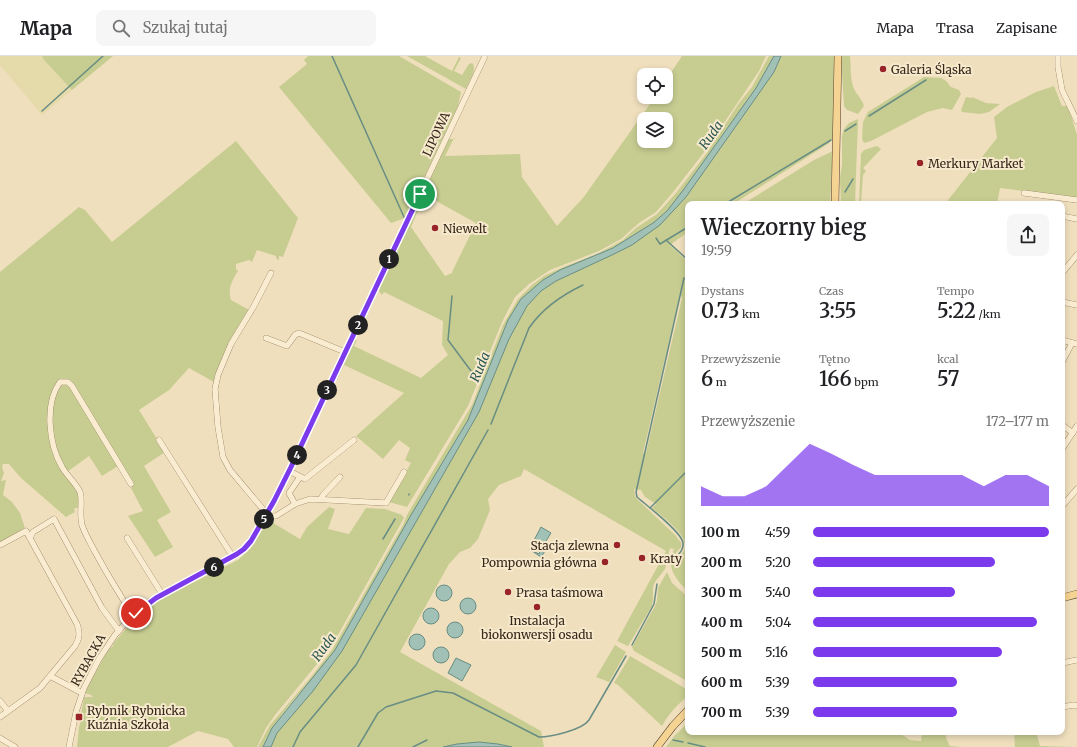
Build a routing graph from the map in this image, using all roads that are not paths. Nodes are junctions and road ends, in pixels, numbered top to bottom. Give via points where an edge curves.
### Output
1 (485, 56) edge
2 (838, 56) edge
3 (1058, 56) edge
4 (1077, 121) edge
5 (1024, 193) dead end
6 (1077, 200) edge
7 (835, 201) edge
8 (1065, 217) edge
9 (1077, 219) edge
10 (1077, 255) edge
11 (1065, 269) edge
12 (271, 273) dead end
13 (1065, 303) edge
14 (1077, 305) edge
15 (266, 338) dead end
16 (1065, 341) edge
17 (1075, 343) edge
18 (345, 352) junction
19 (1065, 358) edge
20 (1077, 426) edge
21 (1065, 427) edge
22 (1073, 433) junction
23 (159, 440) dead end
24 (354, 440) dead end
25 (1065, 444) edge
26 (289, 471) junction
27 (404, 472) dead end
28 (300, 477) junction
29 (340, 477) dead end
30 (131, 484) dead end
31 (1077, 489) edge
32 (321, 499) junction
33 (1065, 503) edge
34 (295, 504) junction
35 (266, 515) junction
36 (30, 538) junction
37 (127, 538) dead end
38 (0, 545) edge
39 (233, 556) junction
40 (162, 594) junction
41 (1077, 594) edge
42 (1065, 597) edge
43 (133, 615) junction
44 (118, 631) junction
45 (1077, 660) edge
46 (1065, 662) edge
47 (50, 676) junction
48 (82, 693) junction
49 (0, 700) edge
50 (1065, 706) edge
51 (1077, 706) edge
52 (8, 711) junction
53 (685, 713) edge
54 (0, 717) edge
55 (0, 738) edge
56 (15, 747) edge
57 (69, 747) edge
58 (657, 747) edge

1 - 18 street, LIPOWA
2 - 7 main road
3 - 4 street via 1062,90
5 - 6 street
8 - 9 street
10 - 11 street
12 - 35 street via 231,344 216,380 218,427 223,456 230,470
13 - 14 street
15 - 18 street via 287,346 299,333
16 - 17 street
17 - 19 street
18 - 26 street, LIPOWA
20 - 22 street
21 - 22 street
22 - 25 street
23 - 39 street
24 - 28 street via 305,479
26 - 28 street
26 - 35 street, LIPOWA
27 - 32 street via 386,503
28 - 34 street via 289,493
29 - 32 street
30 - 43 street via 72,386 68,382 60,382 51,409 50,429 54,448 62,467 80,493 80,516 84,531
31 - 33 street
32 - 34 street via 310,499
34 - 35 street via 276,516
35 - 39 street, RYBACKA via 249,544
36 - 38 street via 26,531
36 - 44 street via 33,532 54,519 102,608
36 - 47 street via 77,624 79,633 76,646
37 - 40 street
39 - 40 street, RYBACKA
40 - 43 street, RYBACKA
41 - 42 main road
43 - 44 street, RYBACKA
44 - 48 street, RYBACKA via 95,666
45 - 46 street
47 - 48 street
47 - 52 street via 34,693
48 - 57 street, RYBACKA
49 - 52 street
50 - 51 street
52 - 54 street
53 - 58 main road
55 - 56 street

